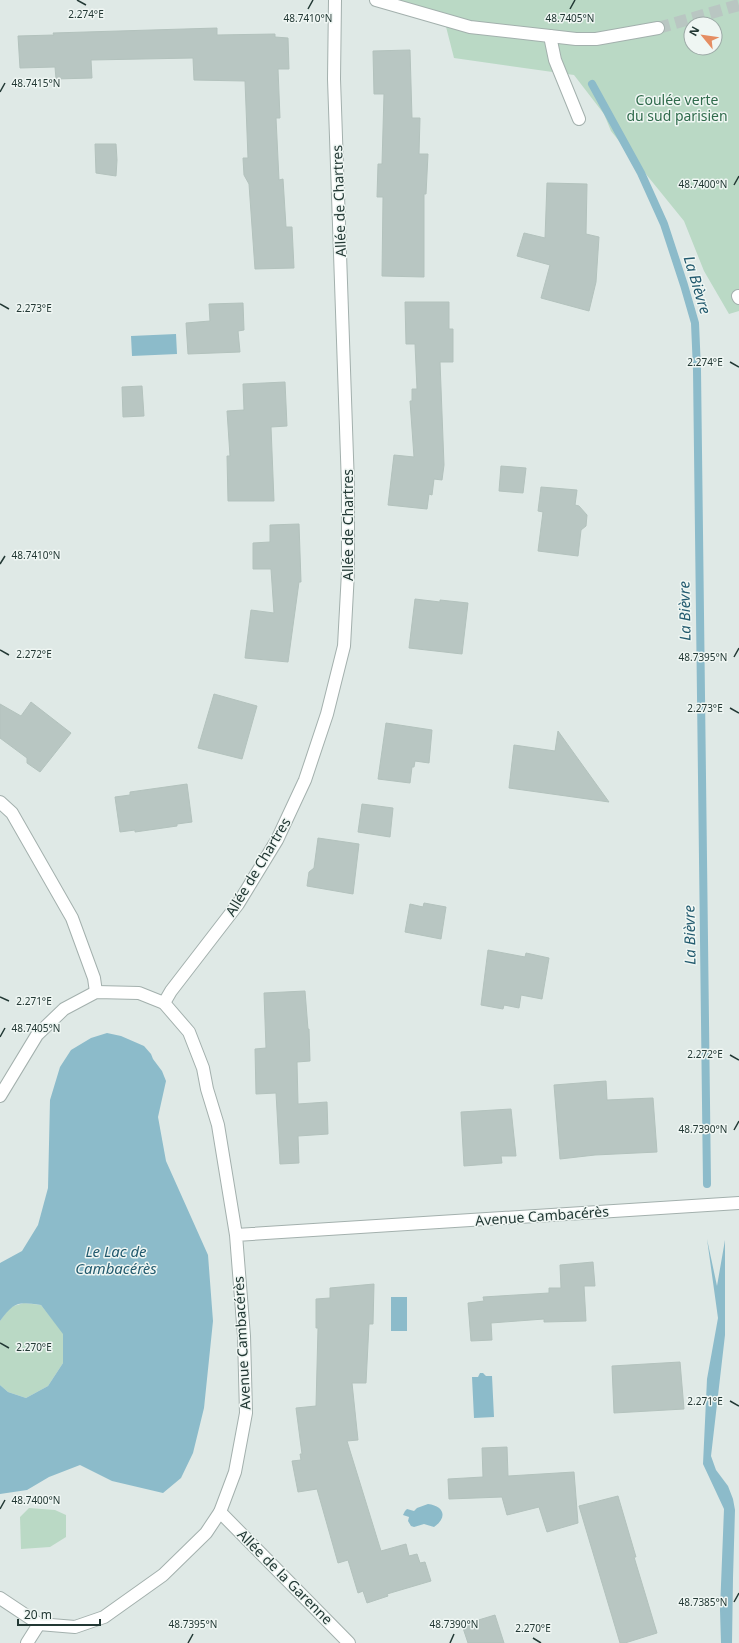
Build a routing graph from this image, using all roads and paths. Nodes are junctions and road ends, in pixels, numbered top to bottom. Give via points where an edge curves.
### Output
1 (335, 0) edge
2 (376, 0) edge
3 (658, 28) tunnel mouth
4 (550, 36) junction
5 (579, 119) dead end
6 (0, 802) edge
7 (96, 992) junction
8 (164, 1003) junction
9 (0, 1096) edge
10 (739, 1203) edge
11 (236, 1235) junction
12 (220, 1512) junction
13 (0, 1598) edge
14 (39, 1624) junction
15 (27, 1643) edge
16 (349, 1643) edge

1 - 8 street, Allée de Chartres via 334,80 348,486 348,572 344,646 327,714 305,780 277,840 238,904
2 - 4 street via 470,27
3 - 4 street via 596,39
4 - 5 street via 555,60
6 - 7 street via 12,813 72,918 94,978
7 - 8 street, Avenue Cambacérès via 139,993
7 - 9 street, Avenue Cambacérès via 64,1009 37,1035
8 - 11 street, Avenue Cambacérès via 189,1032 203,1068 218,1124
10 - 11 street, Avenue Cambacérès
11 - 12 street, Avenue Cambacérès via 244,1336 246,1413 235,1472
12 - 14 street, Avenue Cambacérès via 206,1533 163,1575 104,1617 75,1627
12 - 16 street, Allée de la Garenne
13 - 14 street, Avenue Cambacérès
14 - 15 street

